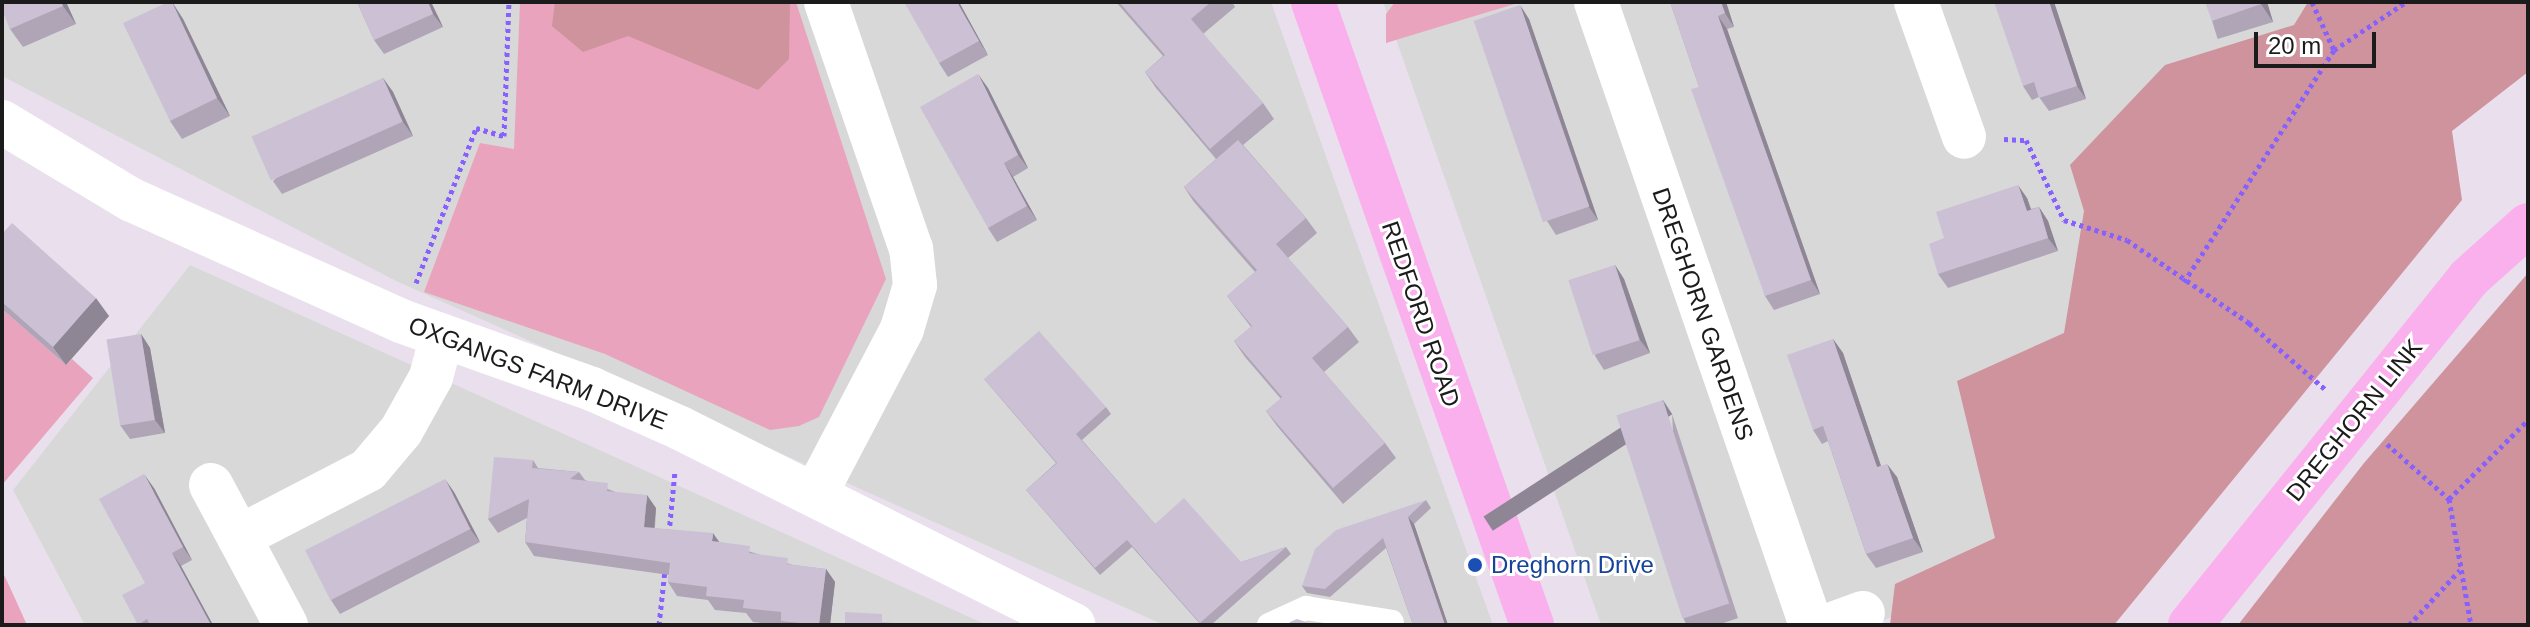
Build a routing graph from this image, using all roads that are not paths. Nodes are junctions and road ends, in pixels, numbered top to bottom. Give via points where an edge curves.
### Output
1 (826, 2) edge
2 (1313, 2) edge
3 (1596, 2) edge
4 (1916, 2) edge
5 (2, 122) edge
6 (1964, 137) road end
7 (2528, 225) edge
8 (442, 336) junction
9 (211, 485) dead end
10 (816, 493) junction
11 (239, 537) junction
12 (1392, 622) dead end
13 (286, 625) edge
14 (1073, 625) edge
15 (1269, 625) edge
16 (1532, 625) edge
17 (1811, 625) edge
18 (2190, 625) edge

1 - 10 street via 911,249 915,285 902,329
2 - 16 main road, REDFORD ROAD
3 - 17 street, DREGHORN GARDENS
4 - 6 street
5 - 8 street, OXGANGS FARM DRIVE via 132,200
7 - 18 main road, DREGHORN LINK via 2469,278
8 - 10 street, OXGANGS FARM DRIVE via 592,389
8 - 11 street via 424,390 401,431 368,470
9 - 11 street
10 - 14 street, OXGANGS FARM DRIVE
11 - 13 street
12 - 15 lane via 1306,608

